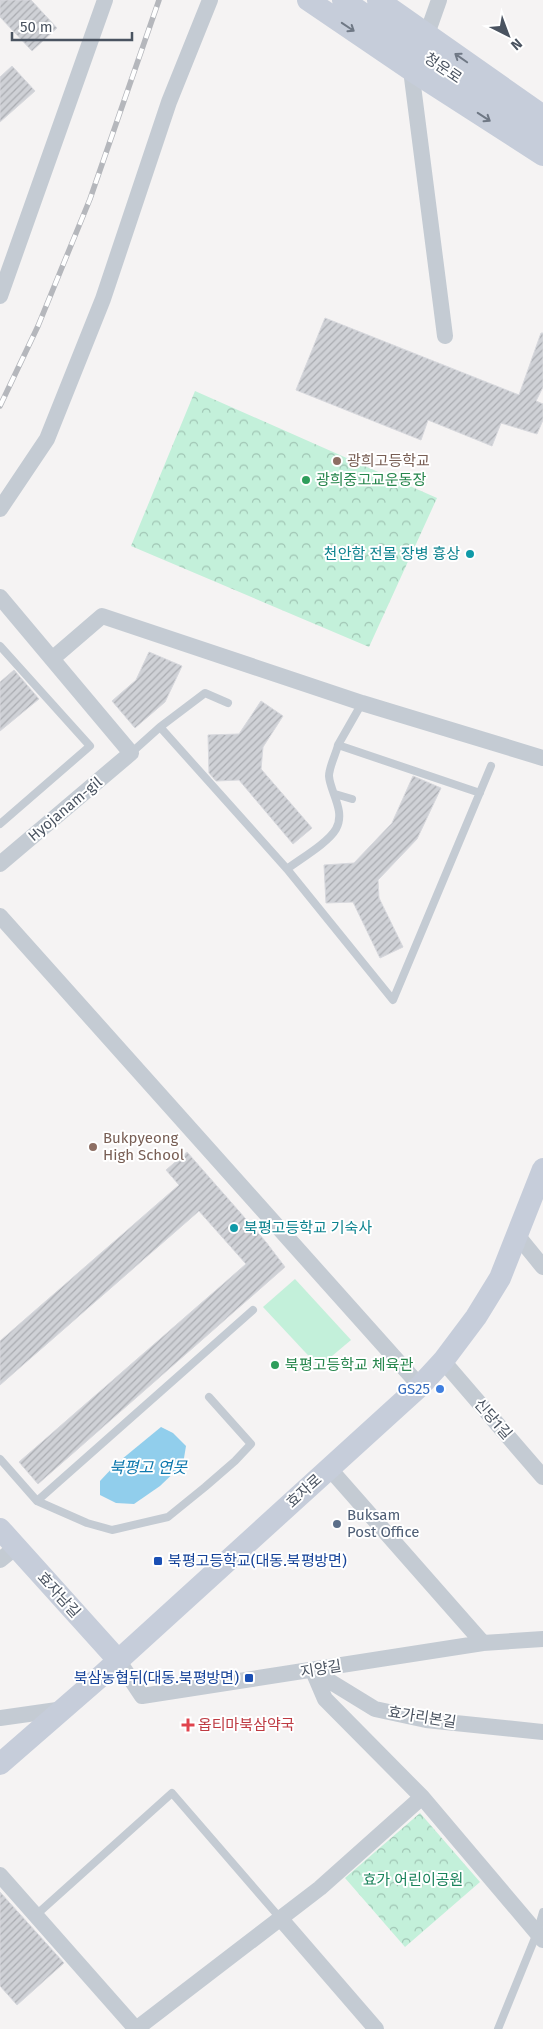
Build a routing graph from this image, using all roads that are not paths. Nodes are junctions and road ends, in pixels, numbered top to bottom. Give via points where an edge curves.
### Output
1 (105, 0) edge
2 (210, 0) edge
3 (308, 0) edge
4 (343, 0) edge
5 (378, 0) edge
6 (439, 0) edge
7 (427, 34) junction
8 (411, 70) junction
9 (543, 116) edge
10 (543, 136) edge
11 (543, 155) edge
12 (0, 296) edge
13 (445, 336) dead end
14 (0, 509) edge
15 (0, 596) edge
16 (0, 646) edge
17 (52, 659) junction
18 (228, 703) dead end
19 (362, 703) junction
20 (160, 726) junction
21 (338, 746) junction
22 (131, 753) junction
23 (543, 758) edge
24 (491, 766) dead end
25 (480, 793) junction
26 (335, 794) junction
27 (352, 798) dead end
28 (0, 824) edge
29 (0, 864) edge
30 (287, 869) junction
31 (0, 916) edge
32 (543, 1168) edge
33 (517, 1235) junction
34 (543, 1267) edge
35 (253, 1310) dead end
36 (443, 1361) junction
37 (420, 1386) junction
38 (209, 1397) dead end
39 (0, 1459) edge
40 (329, 1468) junction
41 (543, 1477) edge
42 (37, 1501) junction
43 (0, 1529) edge
44 (8, 1554) edge
45 (543, 1639) edge
46 (483, 1643) junction
47 (118, 1660) junction
48 (312, 1671) junction
49 (64, 1708) junction
50 (0, 1718) edge
51 (543, 1732) edge
52 (0, 1764) edge
53 (422, 1797) junction
54 (0, 1875) edge
55 (543, 1912) edge
56 (36, 1915) junction
57 (280, 1918) junction
58 (540, 1936) edge
59 (136, 2029) edge
60 (376, 2029) edge
61 (498, 2029) edge

1 - 12 street
2 - 14 street via 169,102 103,299 47,439
3 -> 8 street
4 - 10 street, 청운로
5 - 7 street
6 - 7 street
9 -> 7 street
8 -> 11 street
8 - 13 street
15 - 17 street
16 - 28 lane via 90,746
17 - 19 street via 102,616
17 - 22 street
18 - 20 lane via 205,693
19 - 21 lane
19 - 23 street
20 - 22 lane
20 - 30 lane
21 - 25 lane
21 - 26 lane via 329,775
22 - 29 street, Hyojanam-gil
24 - 25 lane
25 - 30 lane via 392,1000
26 - 27 lane
26 - 30 lane via 339,815 336,829
31 - 37 street
32 - 33 street, 효자로
33 - 34 street
33 - 36 street, 효자로 via 500,1278
35 - 42 lane
36 - 37 street, 효자로
36 - 41 street, 신당1길
37 - 40 street, 효자로
38 - 42 lane via 251,1444 206,1487 168,1517 112,1530
39 - 42 lane
40 - 46 street
40 - 47 street, 효자로
43 - 44 street, 효자남길
44 - 47 street, 효자남길
45 - 46 street, 지양길
46 - 48 street, 지양길
47 - 48 street, 지양길 via 142,1696
47 - 49 street, 효자로
48 - 51 street, 효가리본길 via 375,1710 426,1720
48 - 53 street via 326,1698
49 - 50 street
49 - 52 street, 효자로
53 - 57 street via 337,1874
53 - 58 street
54 - 56 street
55 - 58 lane
56 - 57 lane via 172,1794
56 - 59 street
57 - 59 street
57 - 60 street
58 - 61 lane

